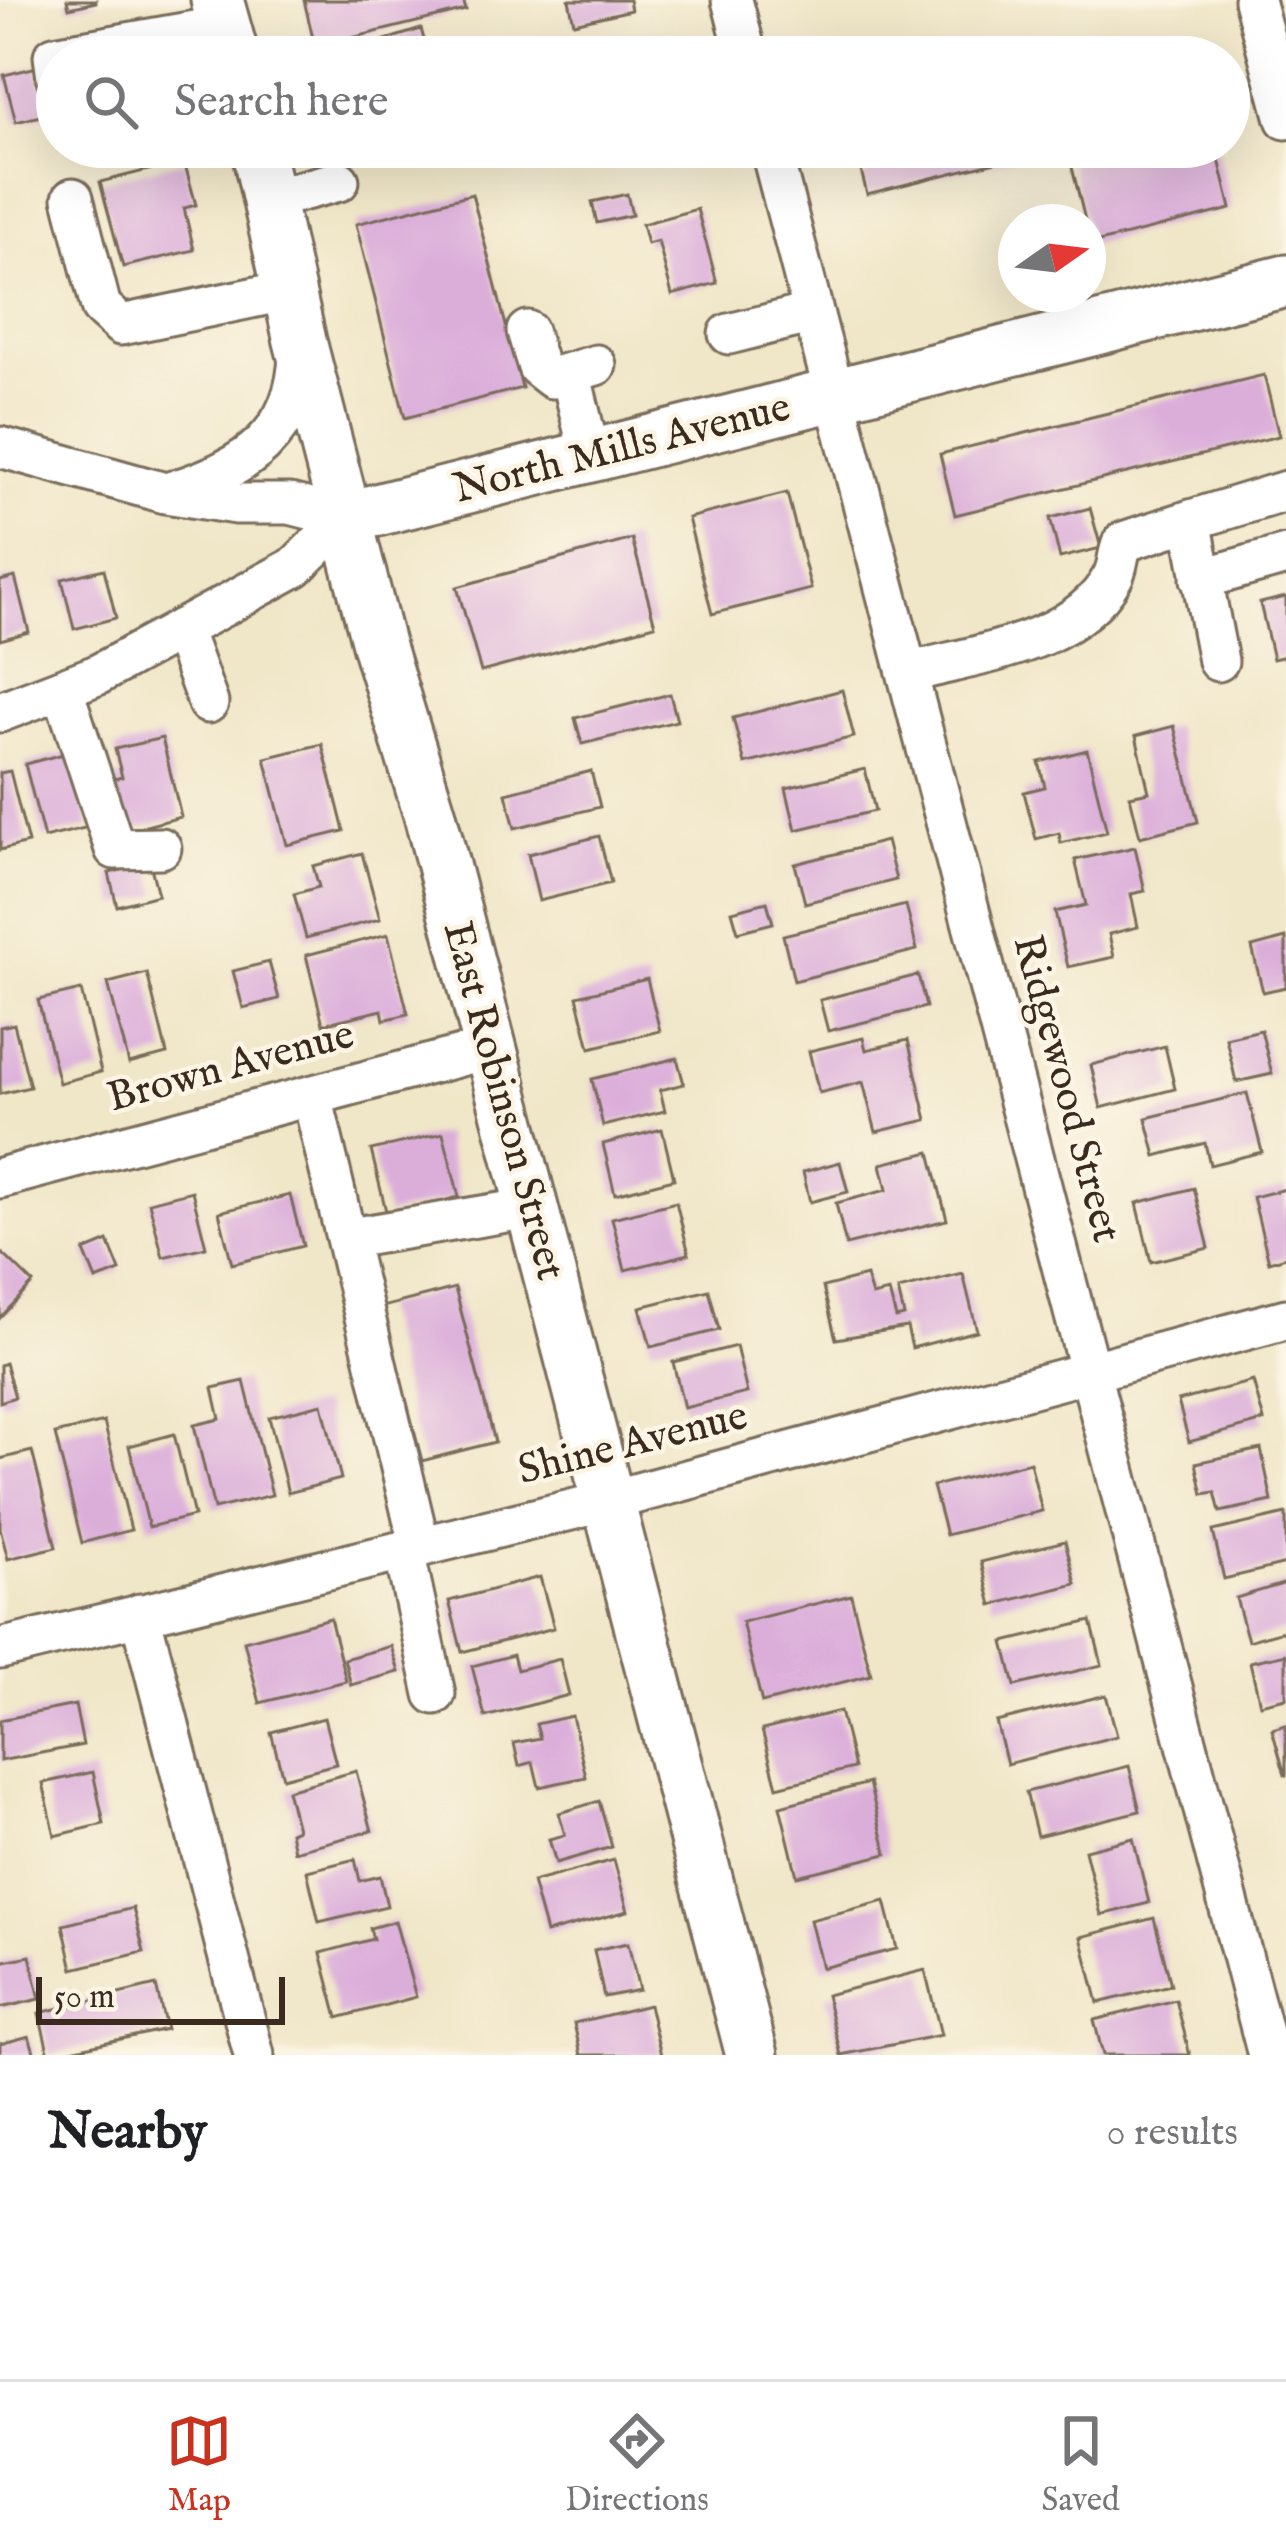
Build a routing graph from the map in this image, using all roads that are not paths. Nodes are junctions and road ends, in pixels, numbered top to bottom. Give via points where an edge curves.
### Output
1 (732, 0) edge
2 (1262, 2) edge
3 (225, 28) edge
4 (190, 36) edge
5 (741, 36) edge
6 (1286, 119) edge
7 (263, 168) edge
8 (775, 168) edge
9 (339, 181) dead end
10 (73, 198) dead end
11 (271, 199) junction
12 (1286, 281) edge
13 (290, 290) junction
14 (813, 313) junction
15 (527, 332) dead end
16 (729, 334) dead end
17 (300, 341) junction
18 (835, 398) junction
19 (0, 447) edge
20 (590, 455) junction
21 (1286, 491) edge
22 (165, 493) junction
23 (345, 518) junction
24 (1191, 520) junction
25 (1286, 555) edge
26 (1201, 580) junction
27 (181, 629) junction
28 (1218, 661) dead end
29 (908, 673) junction
30 (62, 690) junction
31 (208, 703) dead end
32 (0, 712) edge
33 (161, 848) dead end
34 (488, 1049) junction
35 (312, 1096) junction
36 (0, 1178) edge
37 (530, 1208) junction
38 (350, 1238) junction
39 (1286, 1319) edge
40 (1091, 1372) junction
41 (608, 1501) junction
42 (412, 1549) junction
43 (140, 1614) junction
44 (0, 1649) edge
45 (434, 1694) dead end
46 (254, 2055) edge
47 (752, 2055) edge
48 (1268, 2055) edge

1 - 5 street
2 - 6 street
3 - 4 street
7 - 11 main road, East Robinson Street
8 - 14 street, Ridgewood Street
9 - 11 street
10 - 13 street via 100,307 121,325
11 - 13 main road, East Robinson Street
12 - 18 main road, North Mills Avenue
13 - 17 main road, East Robinson Street
14 - 16 street
14 - 18 street, Ridgewood Street
15 - 20 street via 538,367 552,378 584,371
17 - 22 street via 298,384 264,445 237,468
17 - 23 main road, East Robinson Street
18 - 20 main road, North Mills Avenue
18 - 29 street, Ridgewood Street
19 - 22 street
20 - 23 main road, North Mills Avenue
21 - 24 street
22 - 23 street via 290,504
23 - 27 street via 295,567
23 - 34 main road, East Robinson Street
24 - 26 street
24 - 29 street via 1124,542 1097,598 1053,631
25 - 26 street
26 - 28 street
27 - 30 street
27 - 31 street
29 - 40 street, Ridgewood Street
30 - 32 street
30 - 33 street via 115,849
34 - 35 street, Brown Avenue
34 - 37 main road, East Robinson Street
35 - 36 street, Brown Avenue
35 - 38 street
37 - 38 street
37 - 41 main road, East Robinson Street
38 - 42 street
39 - 40 street, Shine Avenue
40 - 41 street, Shine Avenue
40 - 48 street, Ridgewood Street
41 - 42 street, Shine Avenue
41 - 47 main road, East Robinson Street
42 - 43 street, Shine Avenue
42 - 45 street
43 - 44 street, Shine Avenue
43 - 46 street

